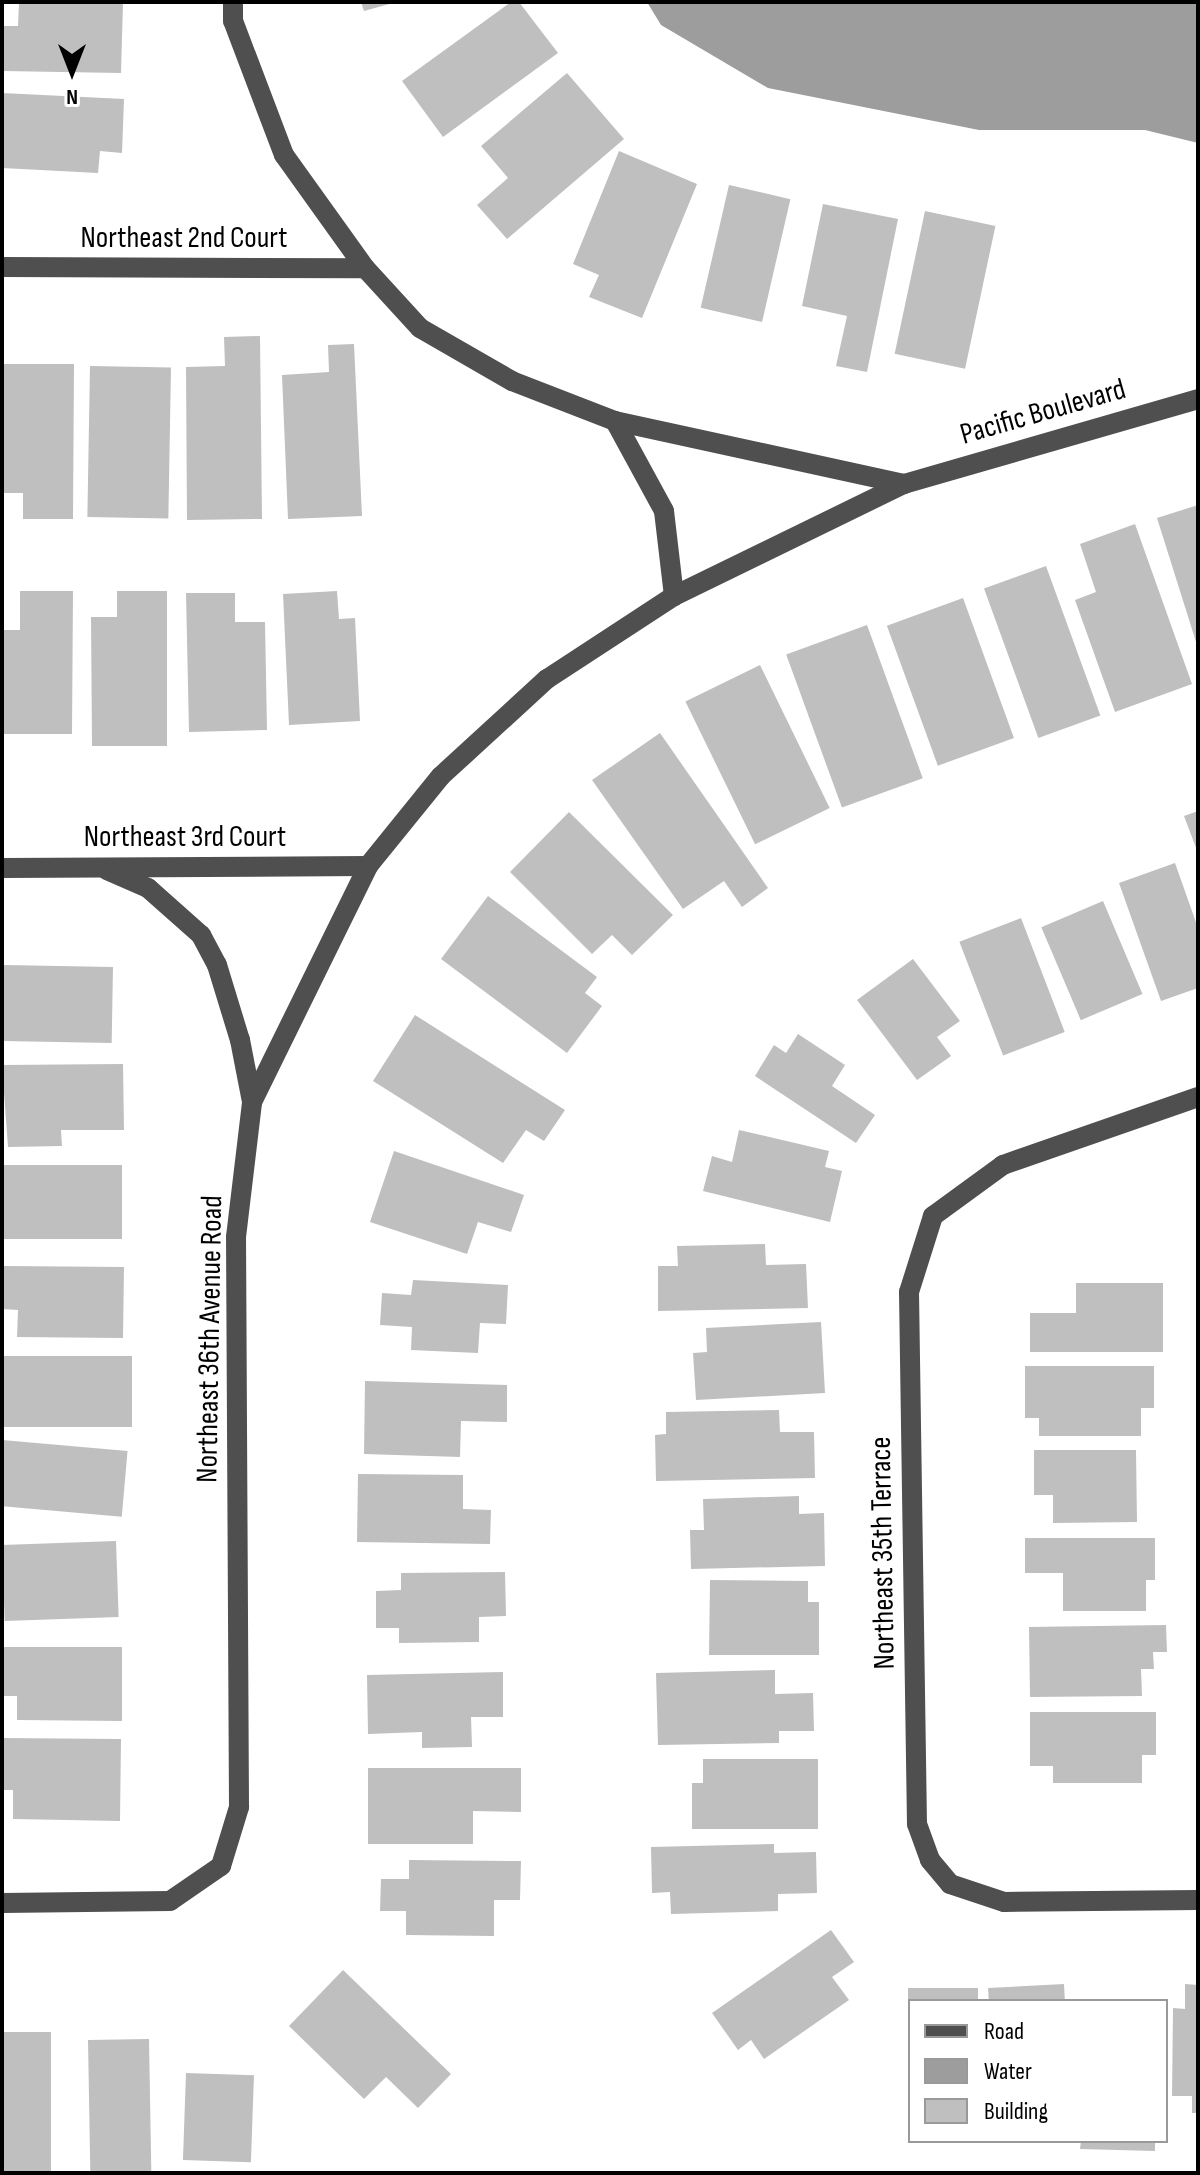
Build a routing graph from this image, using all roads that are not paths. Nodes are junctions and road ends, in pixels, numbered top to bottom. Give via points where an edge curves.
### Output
1 (233, 2) edge
2 (2, 267) edge
3 (365, 268) junction
4 (1198, 399) edge
5 (615, 421) junction
6 (904, 484) junction
7 (674, 596) junction
8 (368, 866) junction
9 (100, 867) junction
10 (2, 868) edge
11 (1198, 1097) edge
12 (252, 1102) junction
13 (1198, 1900) edge
14 (2, 1903) edge

1 - 3 street via 233,21 284,155
2 - 3 street, Northeast 2nd Court
3 - 5 street via 420,328 512,381
4 - 6 street, Pacific Boulevard
5 - 6 street
5 - 7 street via 664,511
6 - 7 street, Northeast 36th Avenue Road
7 - 8 street, Northeast 36th Avenue Road via 547,679 441,776
8 - 9 street, Northeast 3rd Court
8 - 12 street, Northeast 36th Avenue Road
9 - 10 street, Northeast 3rd Court
9 - 12 street via 148,888 201,935 217,965 240,1040
11 - 13 street, Northeast 35th Terrace via 1003,1165 933,1216 909,1292 917,1824 930,1860 950,1884 1004,1902
12 - 14 street, Northeast 36th Avenue Road via 236,1237 239,1807 221,1866 170,1901

